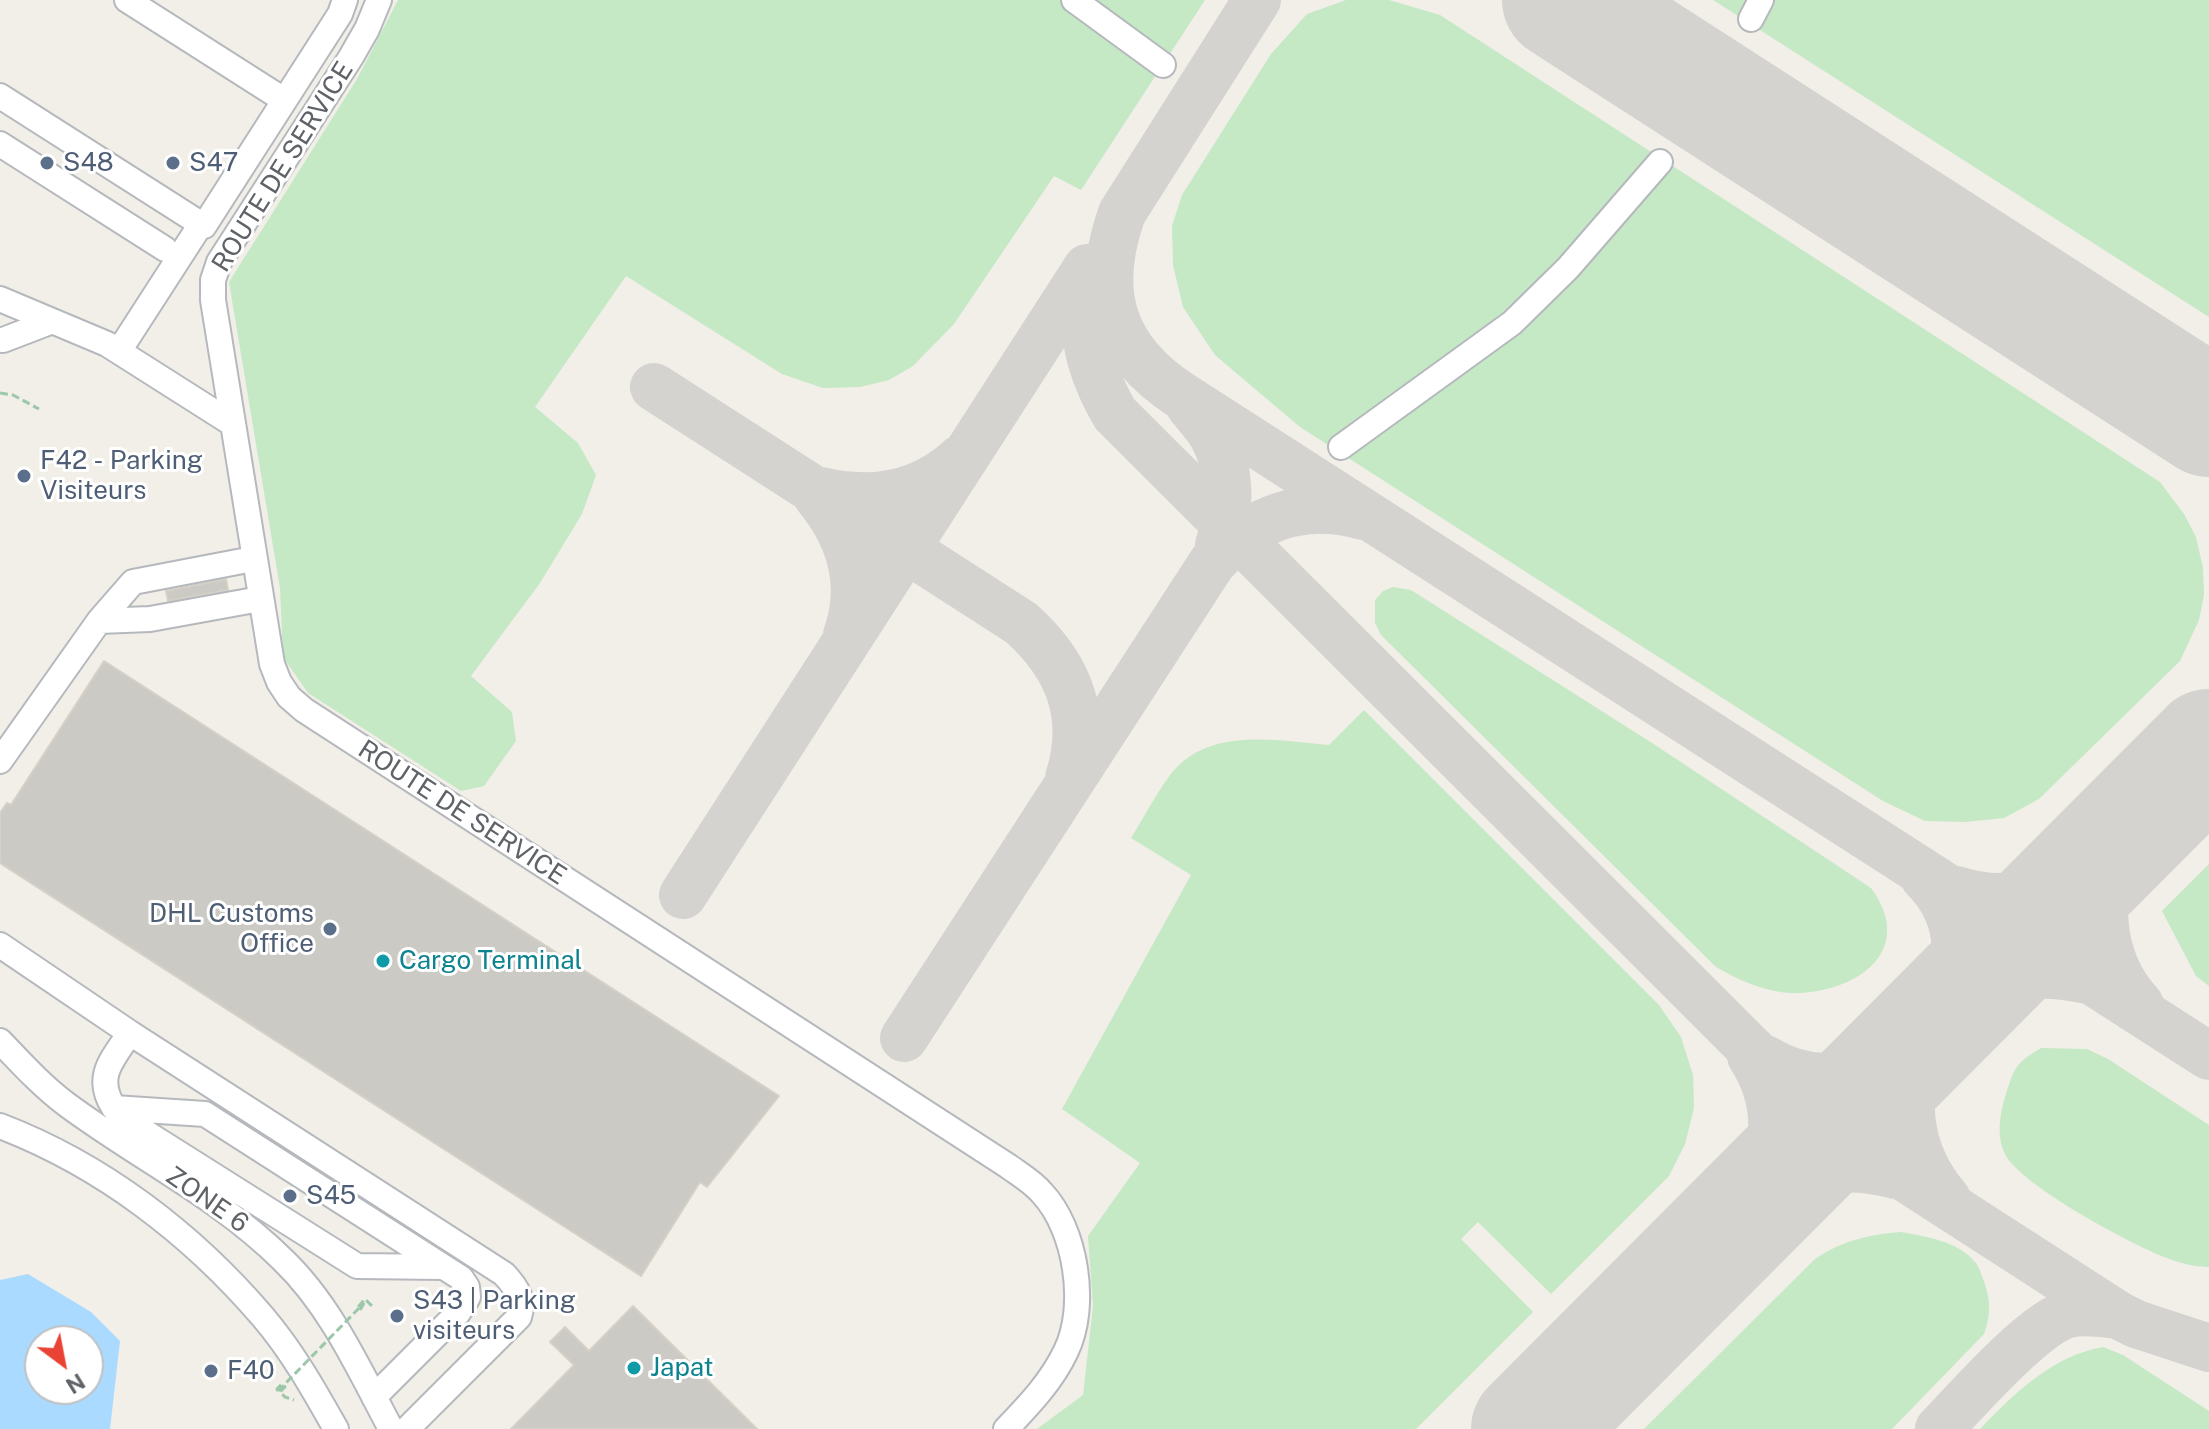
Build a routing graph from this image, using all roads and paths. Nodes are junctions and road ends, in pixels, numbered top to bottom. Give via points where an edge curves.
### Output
1 (127, 0) edge
2 (345, 0) edge
3 (379, 0) edge
4 (1074, 0) edge
5 (1163, 65) dead end
6 (0, 96) edge
7 (284, 100) junction
8 (0, 144) edge
9 (1660, 162) dead end
10 (201, 224) junction
11 (165, 249) dead end
12 (0, 300) edge
13 (50, 322) junction
14 (1, 342) edge
15 (119, 351) junction
16 (0, 393) edge
17 (39, 409) dead end
18 (233, 424) junction
19 (1341, 447) dead end
20 (253, 559) junction
21 (260, 599) junction
22 (99, 621) junction
23 (0, 761) edge
24 (0, 945) edge
25 (130, 1033) junction
26 (0, 1041) edge
27 (114, 1108) junction
28 (0, 1126) edge
29 (443, 1267) junction
30 (373, 1307) dead end
31 (285, 1397) dead end
32 (374, 1397) junction
33 (336, 1429) edge
34 (391, 1429) edge
35 (407, 1429) edge
36 (1006, 1429) edge

1 - 7 street
2 - 7 street
3 - 18 street, ROUTE DE SERVICE via 351,57 219,262 213,300
4 - 5 street
6 - 10 street
7 - 10 street
8 - 11 street
9 - 19 street via 1568,268 1512,323
10 - 15 street
12 - 13 street
12 - 14 street via 6,326
13 - 14 street
13 - 15 street
15 - 18 street
16 - 17 path
18 - 20 street, ROUTE DE SERVICE
20 - 21 street, ROUTE DE SERVICE
20 - 22 street via 133,582
21 - 22 street via 150,619
21 - 36 street, ROUTE DE SERVICE via 279,682 304,710 1043,1193 1064,1228 1074,1260 1075,1321 1068,1349 1049,1381
22 - 23 street
24 - 25 street
25 - 27 street via 103,1083
25 - 35 street via 504,1274 516,1287 523,1306 519,1317
26 - 32 street, ZONE 6 via 65,1103 229,1214 286,1262 315,1297
27 - 29 street via 205,1114
27 - 29 street via 357,1266
28 - 33 street via 119,1186 204,1254 265,1319
29 - 32 street via 461,1278 468,1297
30 - 31 path, bridge via 365,1299 358,1307 360,1310 364,1303 278,1391 277,1389 282,1384 285,1387 280,1392
32 - 34 street, ZONE 6

